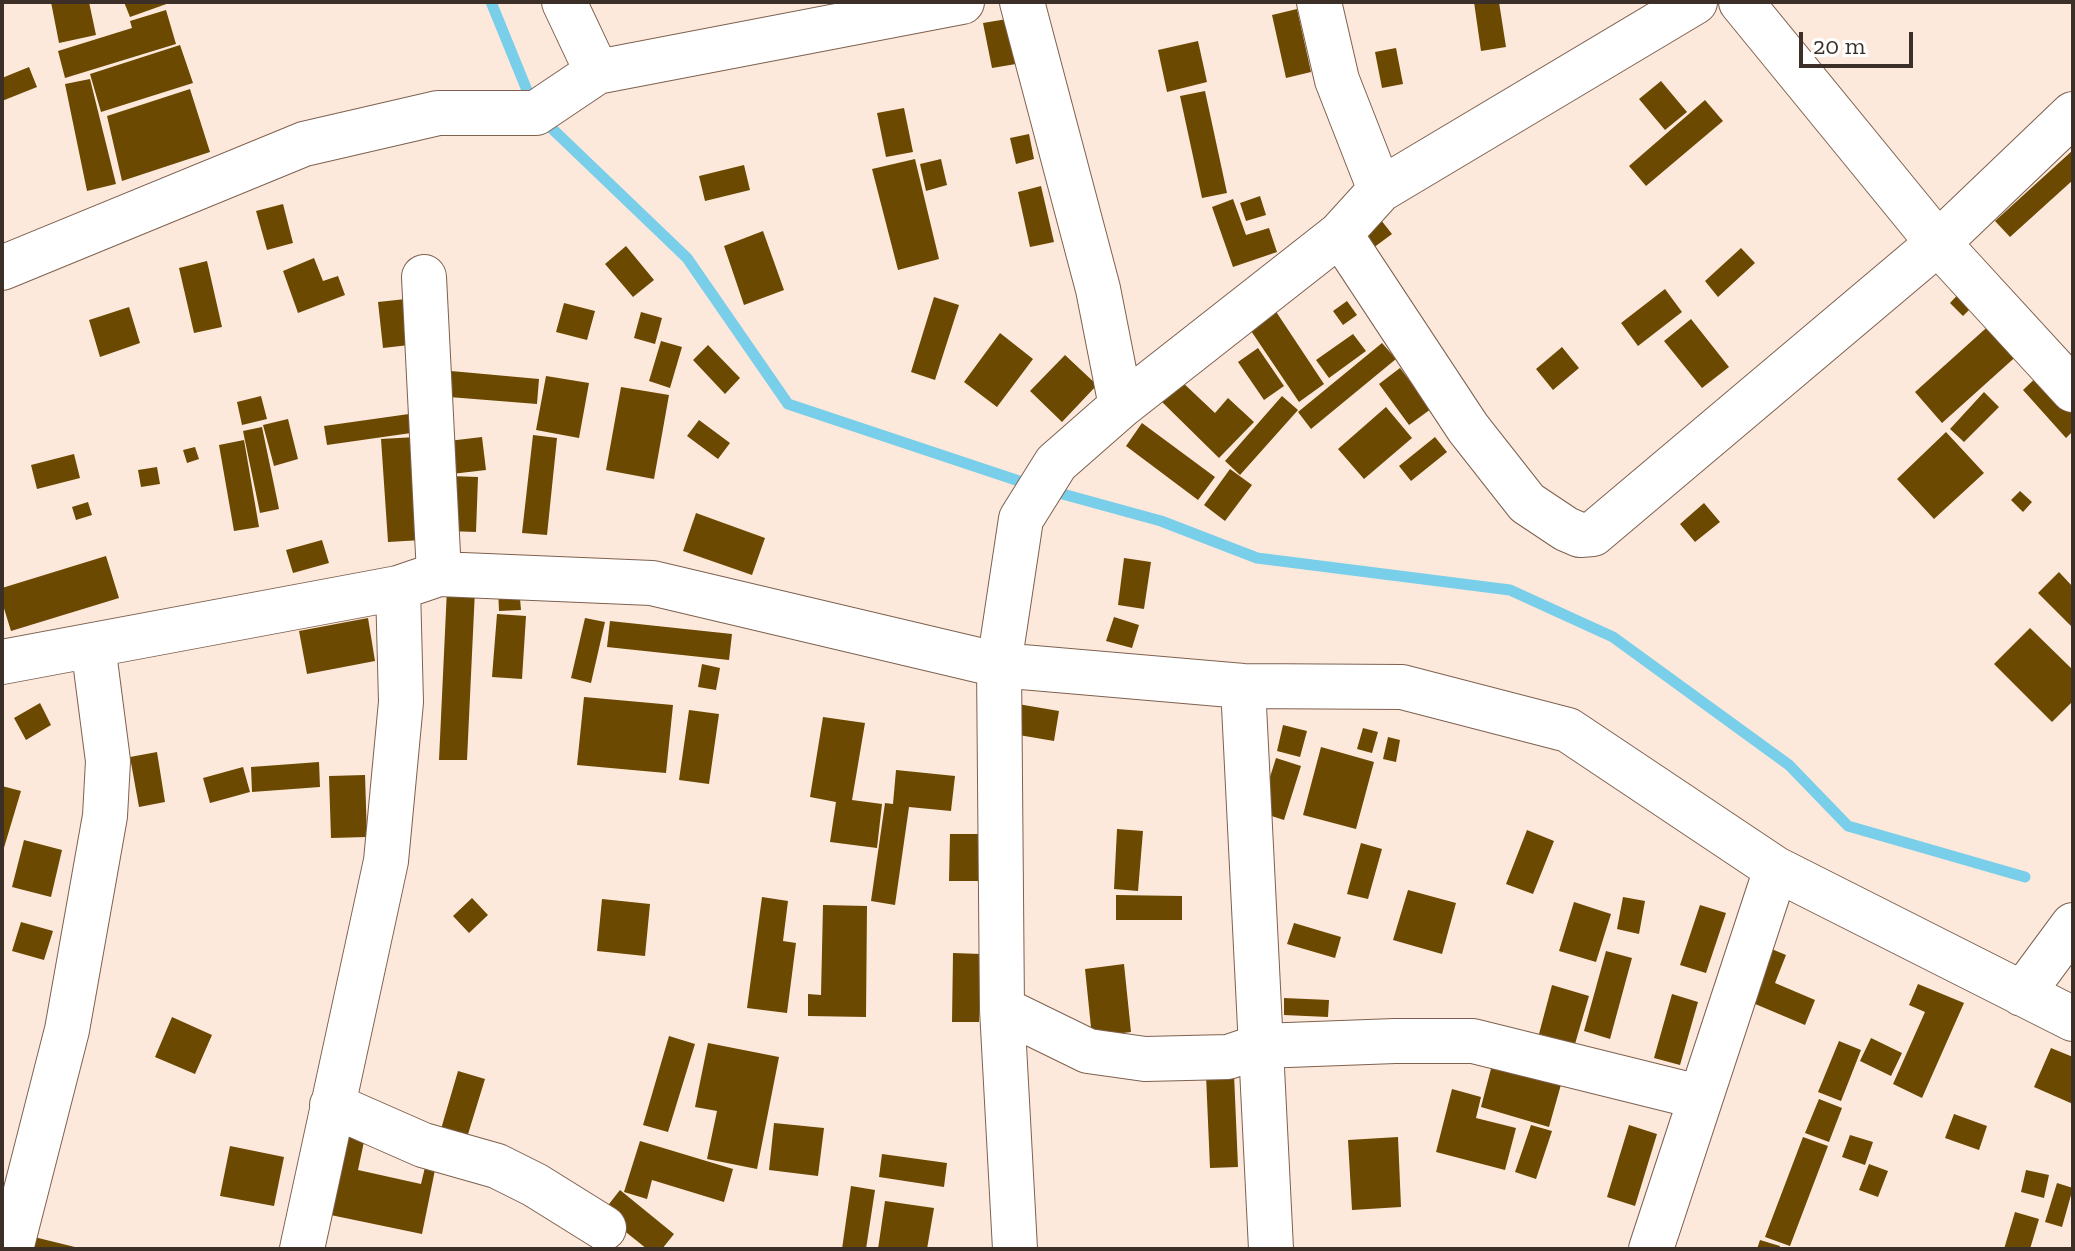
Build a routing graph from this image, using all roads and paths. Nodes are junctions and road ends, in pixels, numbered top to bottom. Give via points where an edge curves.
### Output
1 (564, 2) edge
2 (962, 2) edge
3 (1022, 2) edge
4 (1319, 2) edge
5 (1695, 2) edge
6 (1741, 2) edge
7 (597, 72) junction
8 (2073, 114) edge
9 (1380, 190) junction
10 (1340, 234) junction
11 (1938, 243) junction
12 (2, 268) edge
13 (424, 277) dead end
14 (2073, 390) edge
15 (1121, 406) junction
16 (439, 574) junction
17 (398, 588) junction
18 (93, 645) junction
19 (2, 662) edge
20 (999, 665) junction
21 (1243, 686) junction
22 (1776, 869) junction
23 (2073, 925) edge
24 (2022, 994) junction
25 (1002, 1009) junction
26 (2073, 1019) edge
27 (1261, 1046) junction
28 (1699, 1097) junction
29 (332, 1105) junction
30 (604, 1228) dead end
31 (11, 1249) edge
32 (302, 1249) edge
33 (1015, 1249) edge
34 (1271, 1249) edge
35 (1651, 1249) edge

1 - 7 street
2 - 7 street
3 - 15 street via 1098,289
4 - 9 street via 1337,80
5 - 9 street
6 - 11 street
7 - 12 street via 536,113 438,113 304,144
8 - 11 street
9 - 10 street
10 - 11 street via 1468,428 1527,503 1580,535 1593,534
10 - 15 street
11 - 14 street
13 - 16 street
15 - 20 street via 1056,463 1021,519
16 - 17 street
16 - 20 street via 652,583
17 - 18 street
17 - 29 street via 401,702 386,861
18 - 19 street
18 - 31 street via 108,761 105,816 67,1030
20 - 21 street
20 - 25 street
21 - 22 street via 1402,687 1568,730
21 - 27 street
22 - 24 street
22 - 28 street
23 - 24 street
24 - 26 street
25 - 27 street via 1088,1051 1145,1059 1228,1057
25 - 33 street
27 - 28 street via 1473,1041
27 - 34 street
28 - 35 street
29 - 30 street via 423,1145 497,1166
29 - 32 street

